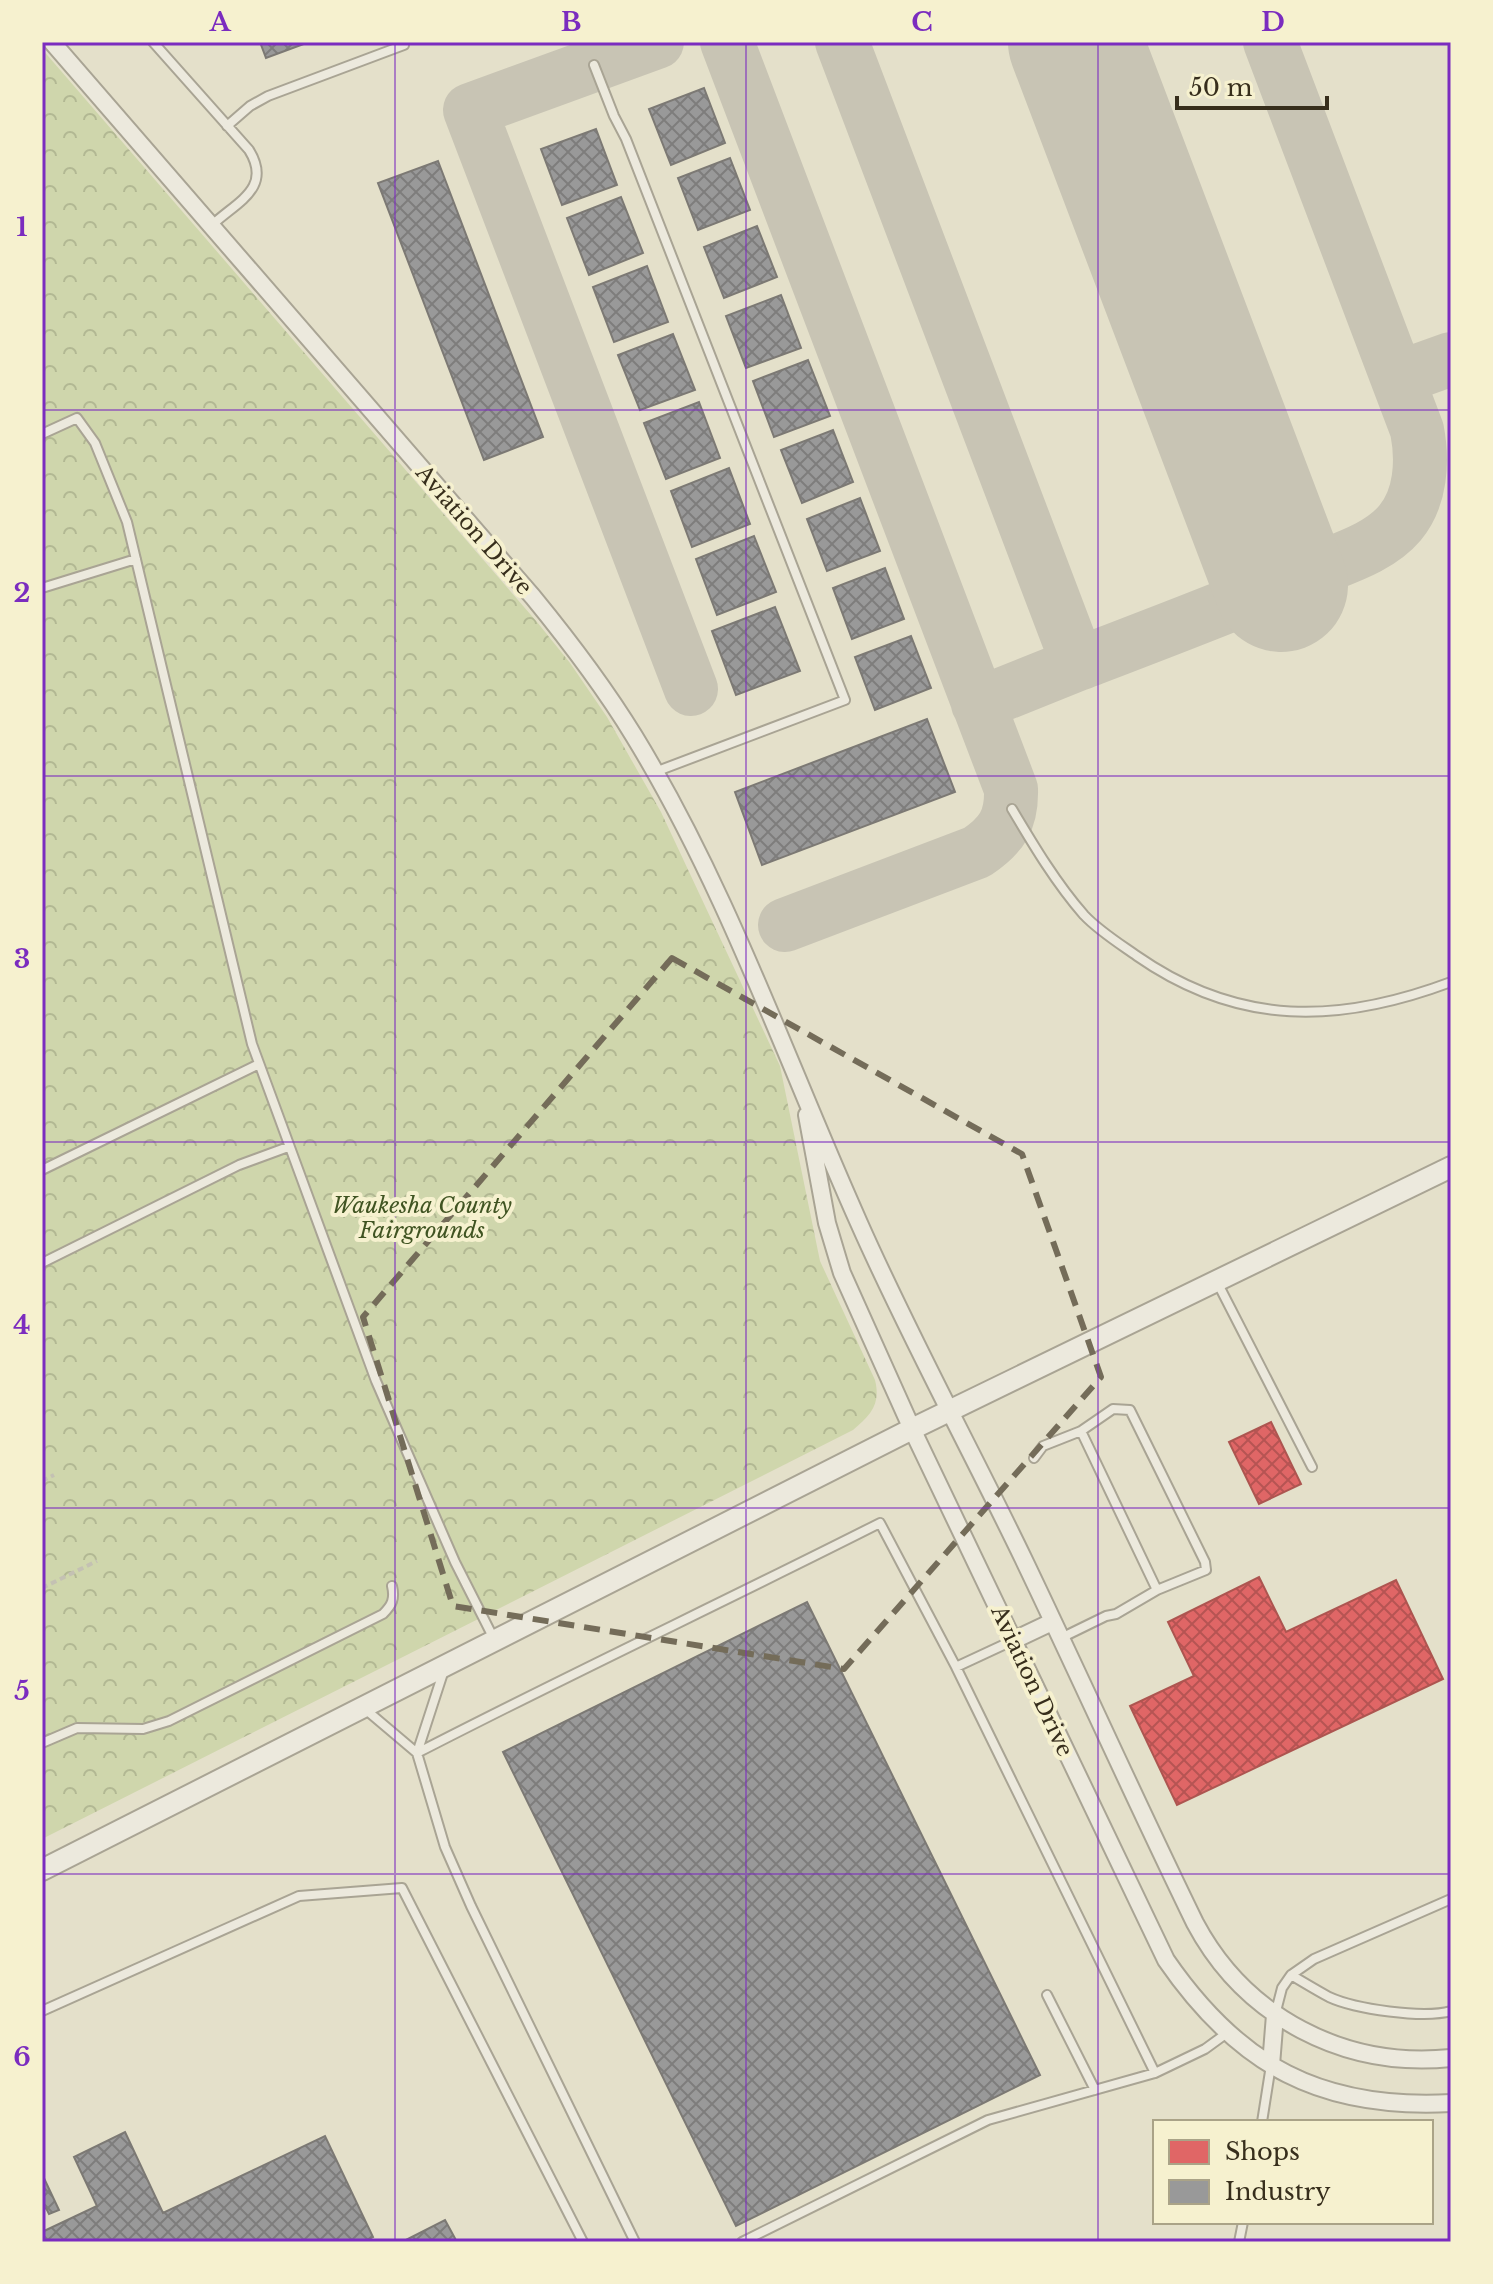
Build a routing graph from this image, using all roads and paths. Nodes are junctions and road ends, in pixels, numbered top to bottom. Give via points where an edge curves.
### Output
1 (52, 42) edge
2 (153, 42) edge
3 (404, 45) dead end
4 (594, 65) dead end
5 (227, 126) junction
6 (211, 226) junction
7 (42, 434) edge
8 (136, 559) junction
9 (42, 588) edge
10 (654, 772) junction
11 (1012, 809) dead end
12 (1451, 982) edge
13 (259, 1064) junction
14 (801, 1082) junction
15 (288, 1147) junction
16 (1451, 1167) edge
17 (42, 1170) edge
18 (42, 1263) edge
19 (1215, 1280) junction
20 (950, 1410) junction
21 (912, 1429) junction
22 (1081, 1431) junction
23 (1034, 1458) dead end
24 (1312, 1467) dead end
25 (54, 1475) dead end
26 (42, 1481) edge
27 (97, 1561) dead end
28 (392, 1586) dead end
29 (42, 1588) edge
30 (1157, 1590) junction
31 (1052, 1622) junction
32 (1060, 1638) junction
33 (495, 1639) junction
34 (1014, 1640) junction
35 (446, 1664) junction
36 (956, 1667) junction
37 (362, 1706) junction
38 (42, 1743) edge
39 (417, 1753) junction
40 (42, 1870) edge
41 (1451, 1899) edge
42 (1291, 1975) junction
43 (1047, 1995) dead end
44 (42, 2011) edge
45 (1451, 2011) edge
46 (1275, 2015) junction
47 (1227, 2033) junction
48 (1451, 2058) edge
49 (1271, 2065) junction
50 (1155, 2073) junction
51 (1095, 2090) junction
52 (1451, 2103) edge
53 (1262, 2120) edge
54 (583, 2242) edge
55 (635, 2242) edge
56 (742, 2242) edge

1 - 6 street, Aviation Drive
2 - 5 lane
3 - 5 lane via 268,96
4 - 10 lane via 845,700
5 - 6 lane via 255,161 257,181
6 - 10 street, Aviation Drive via 567,638
7 - 8 lane via 77,418 95,443
8 - 9 lane
8 - 13 lane
10 - 14 street, Aviation Drive
11 - 12 lane via 1048,869 1086,917 1164,975 1216,998 1262,1008 1325,1012 1406,999
13 - 15 lane
13 - 17 lane
14 - 20 street, Aviation Drive via 859,1224
14 - 21 street, Aviation Drive via 834,1249
15 - 18 lane via 239,1165
15 - 33 lane via 376,1381 455,1562
16 - 19 street
19 - 20 street
19 - 24 lane
20 - 21 street
20 - 31 street, Aviation Drive
21 - 33 street
21 - 34 street, Aviation Drive
22 - 23 lane via 1043,1446
22 - 30 lane
22 - 30 lane via 1113,1409 1130,1410 1205,1562 1206,1570
25 - 26 path
27 - 29 path
28 - 38 lane via 395,1597 383,1614 169,1721 143,1729 77,1728
30 - 32 lane
31 - 32 street, Aviation Drive
31 - 34 street
32 - 46 street, Aviation Drive via 1200,1934 1246,1992
33 - 35 street
34 - 36 lane
34 - 47 street, Aviation Drive via 1160,1949 1189,1994
35 - 37 street
35 - 39 lane
36 - 39 lane via 880,1523
36 - 50 lane
37 - 39 lane
37 - 40 street
39 - 55 lane via 445,1847 471,1906
41 - 42 lane via 1314,1959
42 - 45 lane via 1331,1998 1374,2010
42 - 46 lane
43 - 51 lane
44 - 54 lane via 299,1896 402,1888
46 - 48 street, Aviation Drive via 1307,2035 1367,2055
46 - 49 street
47 - 49 street, Aviation Drive
47 - 50 lane
49 - 52 street, Aviation Drive via 1352,2097
49 - 53 lane
50 - 51 lane
51 - 56 lane via 988,2120

